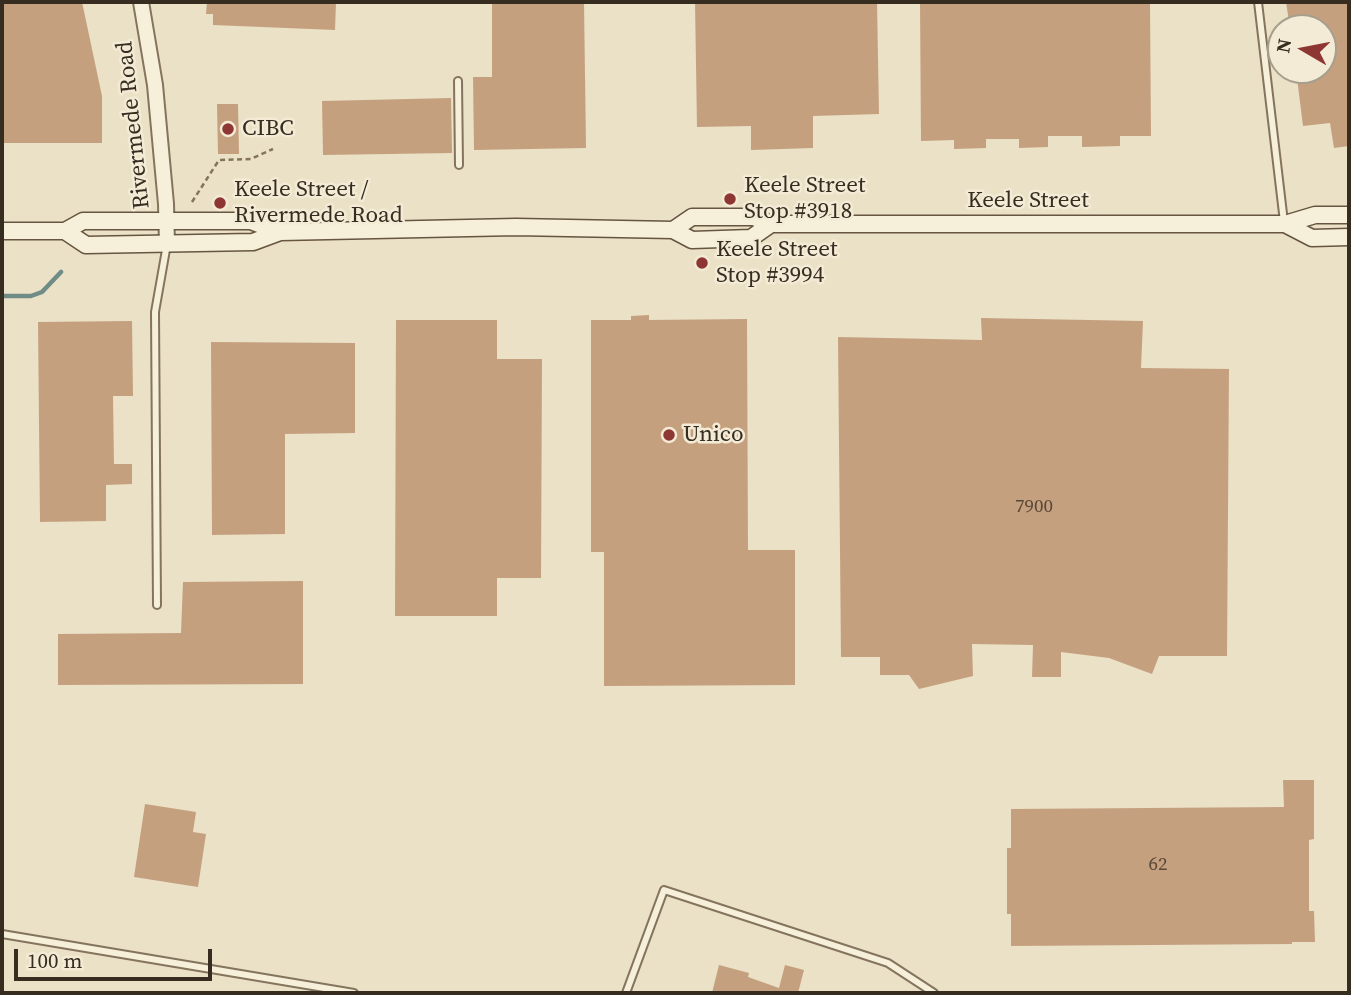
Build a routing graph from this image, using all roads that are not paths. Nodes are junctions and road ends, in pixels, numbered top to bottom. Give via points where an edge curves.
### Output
1 (141, 2) edge
2 (1258, 2) edge
3 (457, 81) dead end
4 (459, 164) dead end
5 (1349, 215) edge
6 (167, 222) junction
7 (771, 224) junction
8 (1285, 224) junction
9 (673, 230) junction
10 (2, 231) edge
11 (65, 231) junction
12 (280, 232) junction
13 (1349, 237) edge
14 (167, 244) junction
15 (156, 605) dead end
16 (2, 934) edge
17 (354, 993) edge
18 (626, 993) edge
19 (934, 993) edge

1 - 6 street, Rivermede Road via 155,85
2 - 8 lane
3 - 4 lane
5 - 8 main road, Keele Street via 1315,215
6 - 11 main road, Keele Street via 83,221
6 - 12 main road, Keele Street via 251,221
6 - 14 street, Rivermede Road
7 - 8 main road, Keele Street
7 - 9 main road, Keele Street via 754,217 692,217
7 - 9 main road, Keele Street via 751,238 692,240
8 - 13 main road, Keele Street via 1312,238
9 - 12 main road, Keele Street via 516,227
10 - 11 main road, Keele Street
11 - 14 main road, Keele Street via 86,245
12 - 14 main road, Keele Street via 253,242
14 - 15 lane via 155,312
16 - 17 lane
18 - 19 lane via 664,890 888,963

